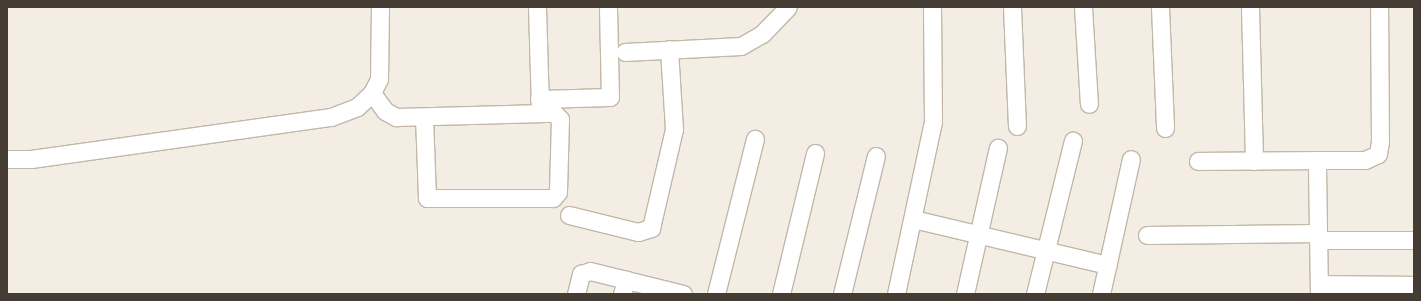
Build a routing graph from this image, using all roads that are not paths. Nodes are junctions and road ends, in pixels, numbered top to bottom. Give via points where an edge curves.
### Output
1 (380, 7) edge
2 (537, 7) edge
3 (608, 7) edge
4 (788, 7) edge
5 (932, 7) edge
6 (1012, 7) edge
7 (1083, 7) edge
8 (1160, 7) edge
9 (1250, 7) edge
10 (1379, 7) edge
11 (669, 50) junction
12 (625, 52) dead end
13 (372, 93) junction
14 (1090, 104) dead end
15 (539, 106) junction
16 (424, 117) junction
17 (1017, 126) dead end
18 (1165, 128) dead end
19 (755, 139) dead end
20 (1073, 141) dead end
21 (998, 148) dead end
22 (815, 152) dead end
23 (876, 156) dead end
24 (7, 159) edge
25 (1131, 159) dead end
26 (1317, 160) junction
27 (1198, 161) dead end
28 (1254, 161) junction
29 (568, 215) dead end
30 (913, 218) junction
31 (979, 235) junction
32 (1147, 235) dead end
33 (1318, 236) junction
34 (1414, 240) edge
35 (1045, 251) junction
36 (1108, 265) junction
37 (1414, 285) edge
38 (624, 287) edge
39 (1319, 289) edge
40 (576, 294) edge
41 (683, 294) edge
42 (716, 294) edge
43 (780, 294) edge
44 (842, 294) edge
45 (896, 294) edge
46 (965, 294) edge
47 (1035, 294) edge
48 (1101, 294) edge

1 - 13 street via 378,79
2 - 15 street
3 - 15 street via 610,97
4 - 11 street via 762,34 741,46
5 - 30 street via 933,122
6 - 17 street
7 - 14 street
8 - 18 street
9 - 28 street
10 - 26 street via 1378,154 1366,160
11 - 12 street
11 - 29 street via 674,129 651,228 638,232
13 - 16 street via 390,115
13 - 24 street via 357,107 331,117 39,158
15 - 16 street
15 - 16 street via 560,119 559,187 553,198 427,198
19 - 42 street
20 - 35 street
21 - 31 street
22 - 43 street
23 - 44 street
25 - 36 street
26 - 28 street
26 - 33 street
27 - 28 street
30 - 31 street
30 - 45 street
31 - 35 street
31 - 46 street
32 - 33 street
33 - 34 street
33 - 39 street
35 - 36 street
35 - 47 street
36 - 48 street
37 - 39 street
38 - 40 street via 586,271 581,274
38 - 41 street

